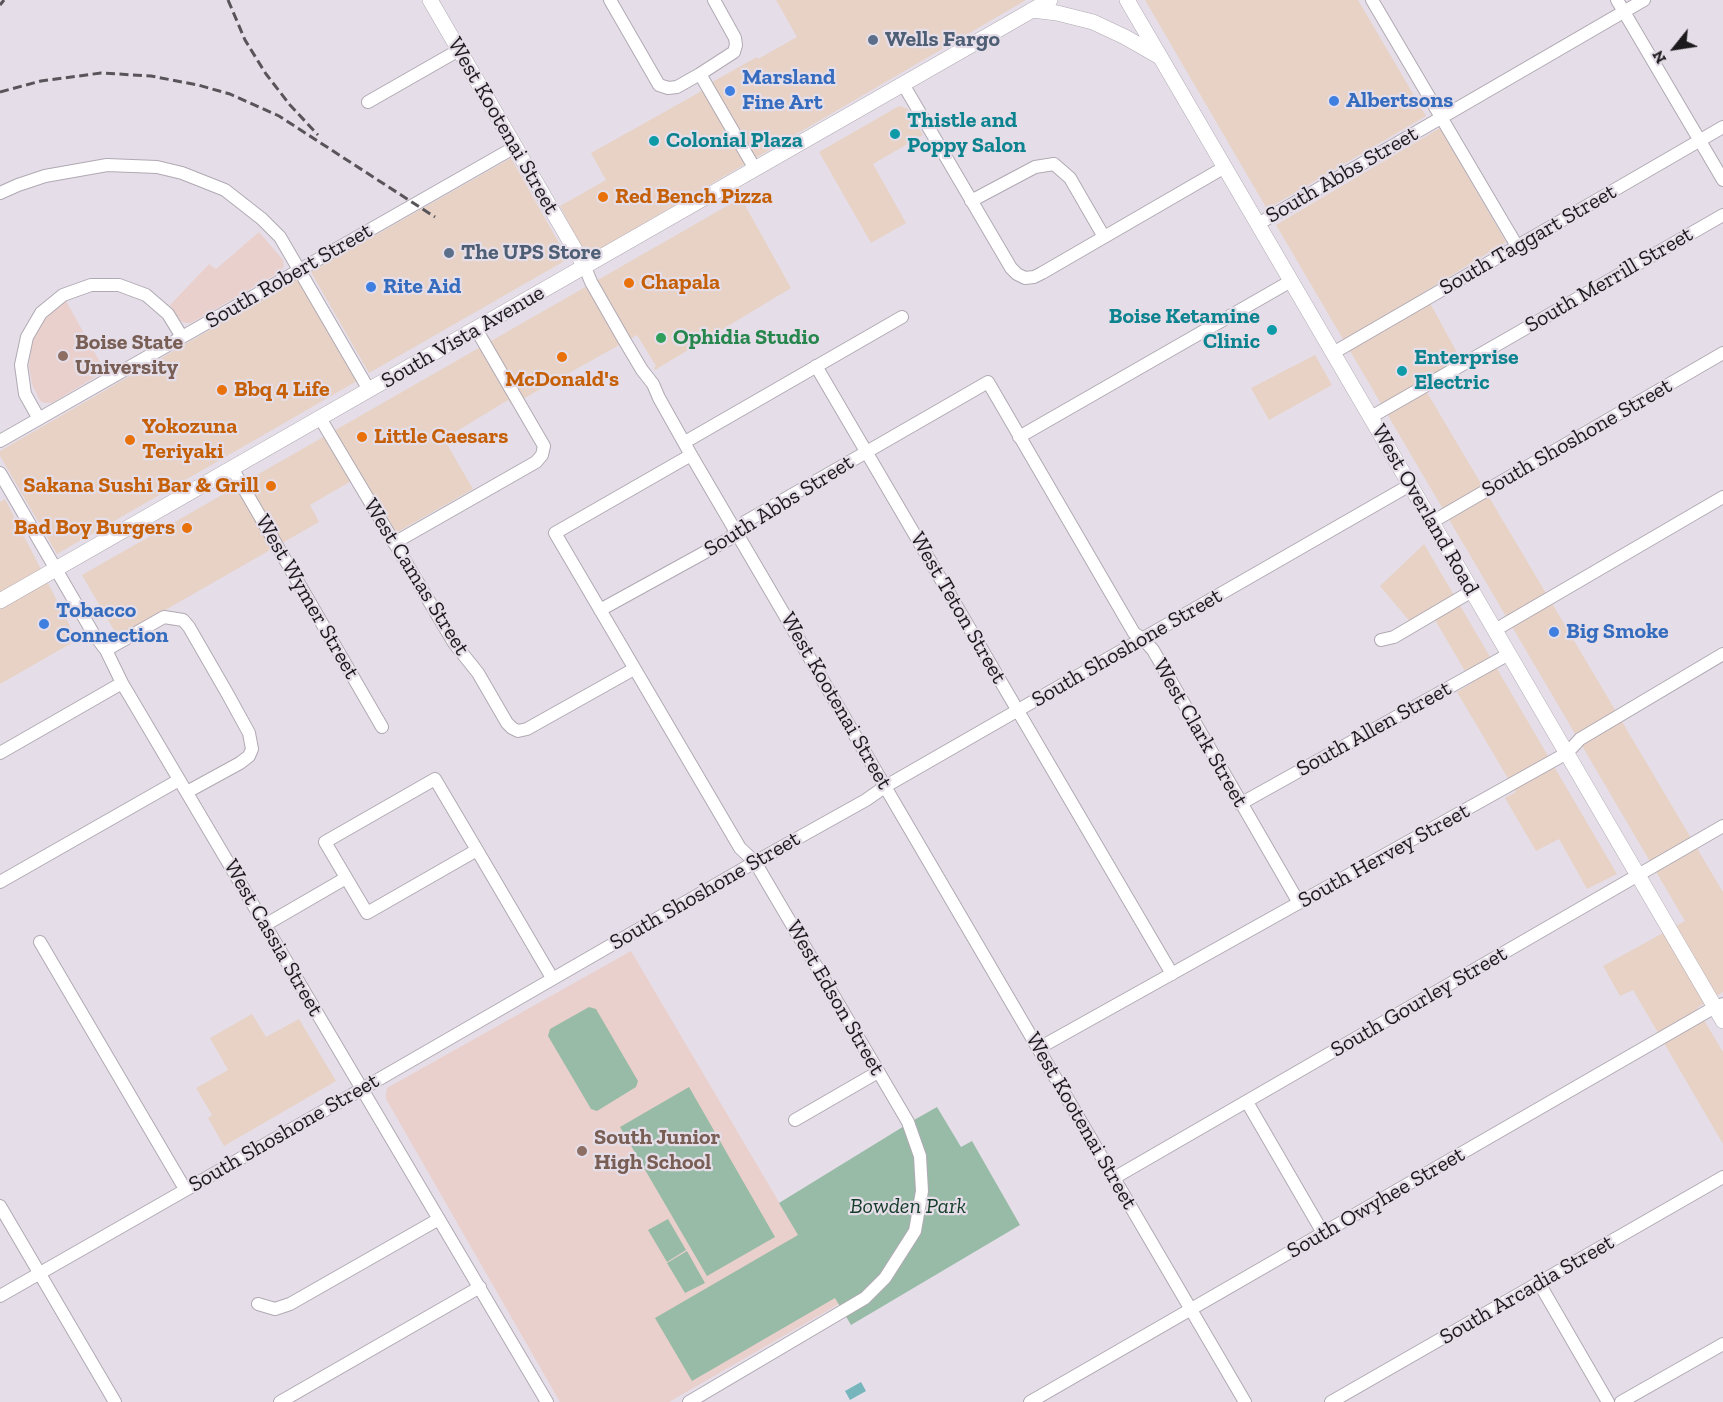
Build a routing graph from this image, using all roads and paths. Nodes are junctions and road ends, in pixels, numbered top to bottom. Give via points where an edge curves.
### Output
1 (430, 0) edge
2 (610, 0) edge
3 (714, 0) edge
4 (1050, 0) edge
5 (1127, 0) edge
6 (1372, 0) edge
7 (1617, 0) edge
8 (1644, 0) edge
9 (1032, 10) junction
10 (1624, 12) junction
11 (459, 50) junction
12 (1160, 57) junction
13 (700, 74) junction
14 (903, 84) junction
15 (368, 102) dead end
16 (1442, 118) junction
17 (1723, 127) edge
18 (1699, 140) junction
19 (515, 147) junction
20 (1225, 167) junction
21 (755, 169) junction
22 (1723, 180) edge
23 (0, 193) edge
24 (971, 201) junction
25 (1723, 215) edge
26 (1258, 224) junction
27 (1104, 237) junction
28 (1517, 246) junction
29 (585, 267) junction
30 (300, 270) junction
31 (1291, 281) junction
32 (902, 317) dead end
33 (476, 329) junction
34 (182, 337) junction
35 (1333, 353) junction
36 (1723, 353) edge
37 (816, 366) junction
38 (988, 382) joint
39 (369, 390) junction
40 (1371, 417) junction
41 (320, 418) junction
42 (39, 419) junction
43 (1019, 436) junction
44 (0, 441) edge
45 (684, 442) junction
46 (867, 453) junction
47 (691, 455) junction
48 (232, 468) junction
49 (0, 473) edge
50 (1410, 485) junction
51 (1723, 497) edge
52 (1432, 522) junction
53 (736, 532) junction
54 (394, 543) junction
55 (57, 569) junction
56 (1472, 591) junction
57 (0, 602) edge
58 (600, 610) junction
59 (1495, 630) junction
60 (1143, 639) junction
61 (1381, 639) dead end
62 (106, 650) junction
63 (1509, 654) junction
64 (1723, 654) edge
65 (634, 669) junction
66 (122, 683) junction
67 (1018, 711) junction
68 (382, 727) dead end
69 (0, 753) edge
70 (1567, 753) junction
71 (179, 780) junction
72 (886, 786) junction
73 (187, 792) junction
74 (1240, 804) junction
75 (1723, 826) edge
76 (477, 850) junction
77 (755, 862) junction
78 (1638, 875) junction
79 (346, 878) junction
80 (0, 882) edge
81 (1299, 903) junction
82 (265, 925) junction
83 (40, 942) dead end
84 (1172, 974) junction
85 (552, 978) junction
86 (1720, 1011) edge
87 (1039, 1048) junction
88 (878, 1072) junction
89 (362, 1089) junction
90 (1247, 1102) junction
91 (795, 1120) dead end
92 (1723, 1177) edge
93 (1114, 1178) junction
94 (185, 1189) junction
95 (0, 1206) edge
96 (440, 1220) junction
97 (1323, 1233) junction
98 (39, 1273) junction
99 (1539, 1282) junction
100 (480, 1287) junction
101 (0, 1296) edge
102 (258, 1304) dead end
103 (1190, 1310) junction
104 (1723, 1344) edge
105 (115, 1402) edge
106 (280, 1402) edge
107 (547, 1402) edge
108 (689, 1402) edge
109 (1030, 1402) edge
110 (1245, 1402) edge
111 (1331, 1402) edge
112 (1608, 1402) edge
113 (1621, 1402) edge

1 - 11 main road, West Kootenai Street
2 - 13 street via 659,85 677,87
3 - 13 street via 736,45 734,52
4 - 9 main road, South Vista Avenue
5 - 12 main road, West Overland Road
6 - 16 street
7 - 10 street
8 - 10 street, South Abbs Street
9 - 12 main road via 1093,22
9 - 14 main road, South Vista Avenue
10 - 16 street, South Abbs Street
10 - 18 street
11 - 15 street
11 - 19 main road, West Kootenai Street
12 - 20 main road, West Overland Road
13 - 21 street
14 - 21 main road, South Vista Avenue
14 - 24 street
16 - 26 street, South Abbs Street
16 - 28 street
17 - 18 street, South Taggart Street
18 - 22 street
18 - 28 street, South Taggart Street
19 - 29 main road, West Kootenai Street
19 - 30 street, South Robert Street
20 - 26 main road, West Overland Road
20 - 27 street
21 - 29 main road, South Vista Avenue
23 - 30 street via 45,176 107,165 174,171 225,190 244,203 280,237
24 - 27 street via 1035,167 1054,164 1070,178
24 - 27 street via 1011,268 1025,278 1042,273
25 - 40 street, South Merrill Street
26 - 31 main road, West Overland Road
28 - 35 street, South Taggart Street
29 - 33 main road, South Vista Avenue
29 - 45 street, West Kootenai Street
30 - 34 street, South Robert Street
30 - 39 street
31 - 35 main road, West Overland Road
31 - 43 street
32 - 37 street
33 - 39 main road, South Vista Avenue
33 - 54 street via 544,446 542,455
34 - 42 street, South Robert Street
34 - 42 street via 168,314 146,295 119,285 91,285 63,295 41,313 27,337 21,365 25,394
35 - 40 main road, West Overland Road
36 - 52 street, South Shoshone Street
37 - 45 street
37 - 46 street, West Teton Street
38 - 43 street, West Clark Street
38 - 46 street, South Abbs Street
39 - 41 main road, South Vista Avenue
40 - 50 main road, West Overland Road
41 - 48 main road, South Vista Avenue
41 - 54 street, West Camas Street
42 - 44 street, South Robert Street
43 - 60 street, West Clark Street via 1134,633
45 - 47 street, West Kootenai Street
46 - 53 street, South Abbs Street via 746,522
46 - 67 street, West Teton Street
47 - 53 street, West Kootenai Street
47 - 58 street, West Edson Street via 555,533
48 - 55 main road, South Vista Avenue
48 - 68 street, West Wymer Street
49 - 55 street, West Cassia Street
50 - 52 main road, West Overland Road
50 - 60 street, South Shoshone Street
51 - 59 street
52 - 56 main road, West Overland Road
53 - 58 street, South Abbs Street
53 - 72 street, West Kootenai Street
54 - 65 street, West Camas Street via 454,643 512,728 527,729
55 - 57 main road, South Vista Avenue
55 - 62 street, West Cassia Street
56 - 59 main road, West Overland Road
56 - 61 street via 1394,637
58 - 65 street, West Edson Street
59 - 63 main road, West Overland Road
60 - 67 street, South Shoshone Street
60 - 74 street, West Clark Street via 1153,650
62 - 66 street, West Cassia Street
62 - 73 street via 168,616 183,620 189,627 216,674 249,733 252,749 240,763
63 - 70 main road, West Overland Road
63 - 74 street, South Allen Street
64 - 70 street, South Hervey Street via 1580,740
65 - 77 street, West Edson Street via 740,848
66 - 69 street
66 - 71 street, West Cassia Street
67 - 72 street, South Shoshone Street
67 - 84 street, West Teton Street
70 - 78 main road, West Overland Road
70 - 81 street, South Hervey Street
71 - 73 street, West Cassia Street
71 - 80 street
72 - 77 street, South Shoshone Street
72 - 87 street, West Kootenai Street
73 - 82 street, West Cassia Street
74 - 81 street, West Clark Street
75 - 78 street, South Gourley Street
76 - 79 street via 367,913
76 - 79 street via 435,779 325,842
76 - 85 street
77 - 85 street, South Shoshone Street
77 - 88 street, West Edson Street
78 - 86 main road, West Overland Road
78 - 90 street, South Gourley Street
79 - 82 street
81 - 84 street, South Hervey Street
82 - 89 street, West Cassia Street
83 - 94 street
84 - 87 street, South Hervey Street
85 - 89 street, South Shoshone Street
86 - 97 street, South Owyhee Street
87 - 93 street, West Kootenai Street
88 - 91 street
88 - 108 street, West Edson Street via 908,1122 920,1156 922,1191 915,1231 885,1278 865,1298
89 - 94 street, South Shoshone Street
89 - 96 street, West Cassia Street
90 - 93 street, South Gourley Street
90 - 97 street
92 - 99 street, South Arcadia Street
93 - 103 street, West Kootenai Street
94 - 98 street, South Shoshone Street
95 - 98 street
96 - 100 street, West Cassia Street
96 - 102 street via 290,1304 275,1309
97 - 103 street, South Owyhee Street
98 - 101 street, South Shoshone Street
98 - 105 street
99 - 111 street, South Arcadia Street
99 - 112 street
100 - 106 street
100 - 107 street, West Cassia Street
103 - 109 street, South Owyhee Street
103 - 110 street, West Kootenai Street
104 - 113 street

